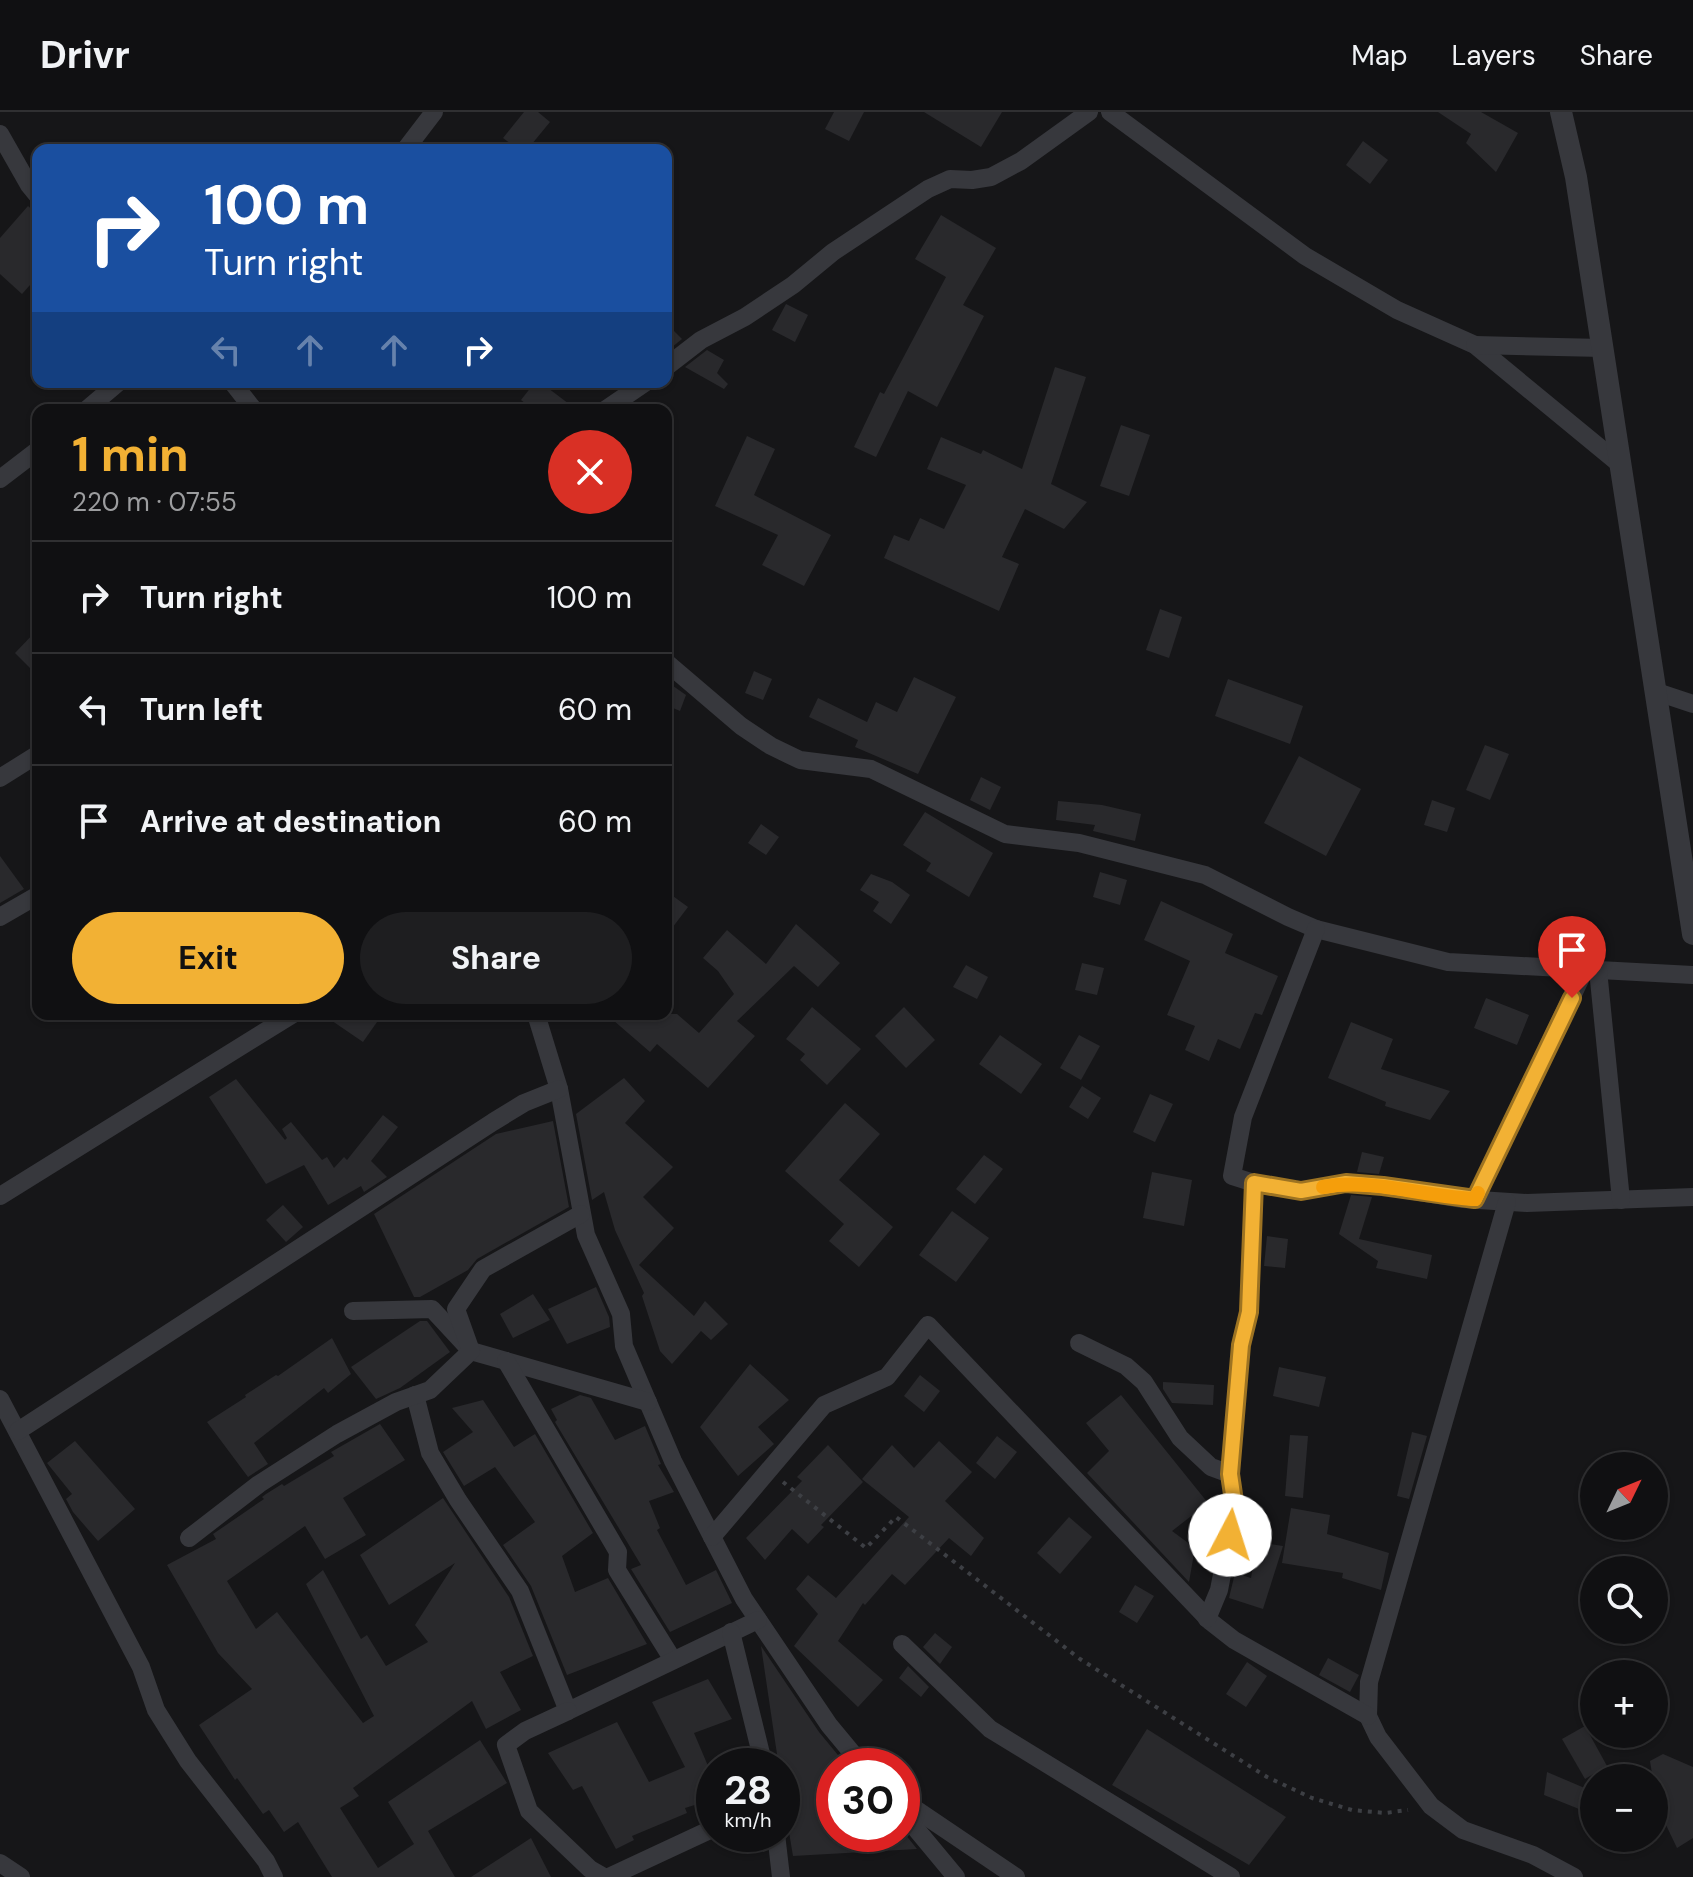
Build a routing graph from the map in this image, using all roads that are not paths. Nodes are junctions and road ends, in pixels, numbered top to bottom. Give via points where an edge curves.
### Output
1 (434, 112) edge
2 (1089, 112) edge
3 (1110, 112) edge
4 (1561, 112) edge
5 (0, 134) edge
6 (410, 144) edge
7 (32, 189) edge
8 (1475, 345) junction
9 (1603, 348) junction
10 (672, 363) edge
11 (112, 388) edge
12 (237, 388) edge
13 (637, 388) edge
14 (93, 404) edge
15 (249, 404) edge
16 (614, 404) edge
17 (32, 455) edge
18 (1622, 466) junction
19 (0, 479) edge
20 (672, 667) edge
21 (1657, 692) junction
22 (1693, 704) edge
23 (32, 758) edge
24 (0, 778) edge
25 (32, 898) edge
26 (0, 917) edge
27 (1316, 929) junction
28 (1693, 934) edge
29 (1592, 969) junction
30 (1693, 975) edge
31 (283, 1020) edge
32 (538, 1020) edge
33 (559, 1089) junction
34 (1254, 1183) junction
35 (0, 1196) edge
36 (1693, 1197) edge
37 (1475, 1199) junction
38 (1621, 1200) junction
39 (1507, 1202) junction
40 (581, 1214) junction
41 (353, 1311) dead end
42 (1079, 1343) dead end
43 (471, 1351) junction
44 (506, 1361) junction
45 (415, 1395) junction
46 (0, 1399) edge
47 (648, 1402) junction
48 (18, 1431) junction
49 (1230, 1474) junction
50 (712, 1537) junction
51 (189, 1538) dead end
52 (1207, 1619) junction
53 (758, 1620) junction
54 (731, 1632) junction
55 (902, 1644) dead end
56 (673, 1660) junction
57 (568, 1711) junction
58 (1368, 1716) junction
59 (760, 1748) edge
60 (848, 1748) edge
61 (920, 1812) edge
62 (920, 1834) edge
63 (696, 1836) edge
64 (778, 1852) edge
65 (0, 1863) edge
66 (21, 1877) edge
67 (274, 1877) edge
68 (607, 1877) edge
69 (781, 1877) edge
70 (956, 1877) edge
71 (1016, 1877) edge
72 (1231, 1877) edge
73 (1574, 1877) edge

1 - 6 street
2 - 10 street via 991,177 950,179 928,189
3 - 8 street via 1305,256 1397,310
4 - 9 street
5 - 7 street
8 - 9 street
8 - 18 street
9 - 18 street
11 - 14 street
12 - 15 street
13 - 16 street
17 - 19 street
18 - 21 street
20 - 27 street via 741,726 800,760 871,769 1005,834 1079,843 1205,875
21 - 22 street
21 - 28 street
23 - 24 street
25 - 26 street
27 - 29 street via 1448,962
27 - 34 street via 1243,1117 1232,1176
29 - 30 street
29 - 37 street
29 - 38 street
31 - 35 street
32 - 33 street
33 - 40 street
33 - 48 street via 493,1122
34 - 37 street via 1301,1191 1346,1183
34 - 49 street via 1249,1312 1241,1345
36 - 38 street
37 - 39 street
38 - 39 street
39 - 58 street via 1369,1682
40 - 43 street via 483,1269 456,1309
40 - 47 street via 621,1314 624,1346
41 - 43 street via 432,1309
42 - 49 street via 1126,1366 1144,1382 1180,1438 1211,1467
43 - 44 street
43 - 45 street via 430,1390
44 - 47 street
44 - 56 street via 618,1552 617,1570
45 - 51 street via 337,1434
45 - 57 street via 430,1453 520,1591
46 - 48 street
47 - 50 street
48 - 67 street via 141,1667 156,1710
49 - 52 street via 1235,1508 1219,1590
50 - 52 street via 824,1405 887,1377 928,1325
50 - 53 street
52 - 58 street via 1234,1640
53 - 54 street
53 - 60 street
54 - 56 street
54 - 59 street
55 - 72 street via 990,1729
56 - 57 street
57 - 68 street via 506,1745 529,1811 590,1869
58 - 73 street via 1431,1806 1463,1830 1533,1855
61 - 71 street
62 - 70 street
63 - 68 street
64 - 69 street
65 - 66 street

